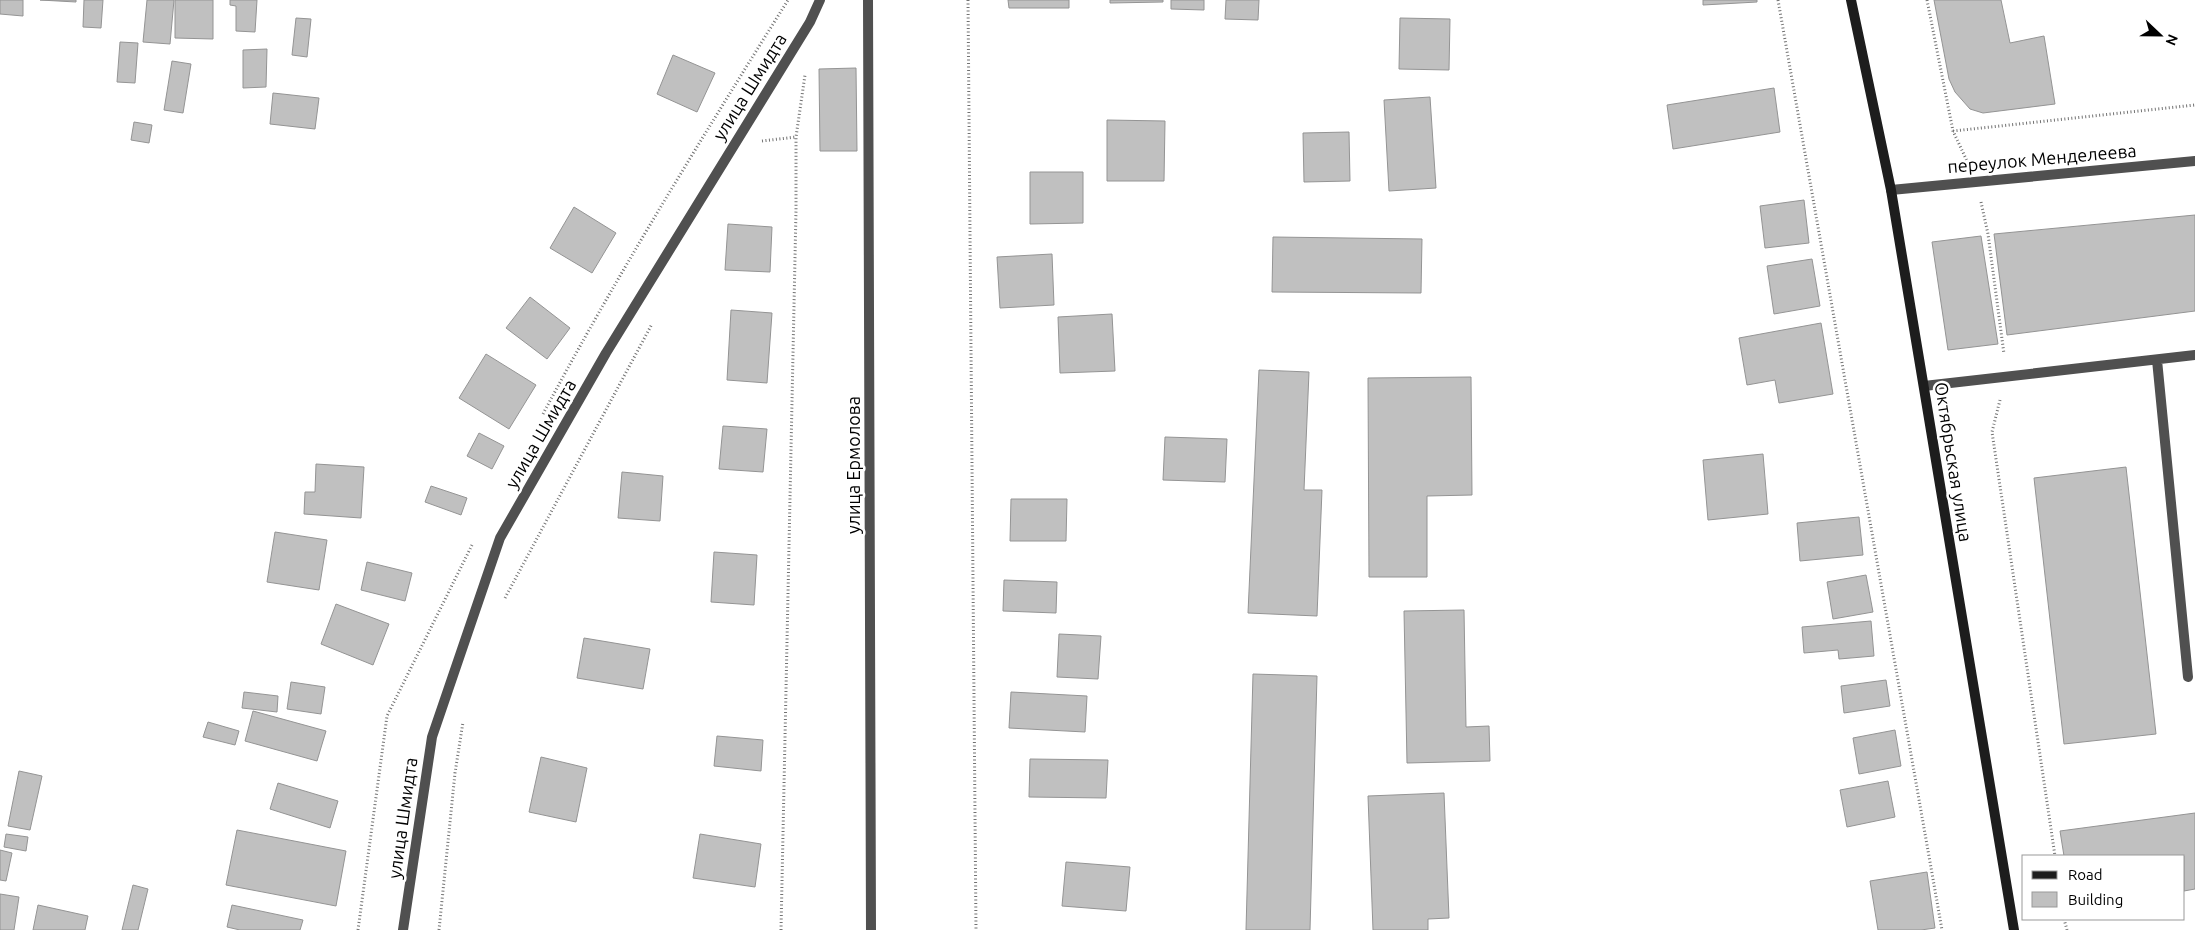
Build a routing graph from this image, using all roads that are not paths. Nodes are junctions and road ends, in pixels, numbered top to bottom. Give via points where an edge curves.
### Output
1 (820, 0) edge
2 (868, 0) edge
3 (1851, 0) edge
4 (2195, 161) edge
5 (1891, 190) junction
6 (2195, 356) edge
7 (2157, 360) junction
8 (1924, 386) junction
9 (2188, 677) dead end
10 (403, 930) edge
11 (871, 930) edge
12 (2014, 930) edge

1 - 10 street, улица Шмидта via 810,22 606,353 500,538 432,737
2 - 11 street, улица Ермолова
3 - 5 main road, Октябрьская улица
4 - 5 street, переулок Менделеева
5 - 8 main road, Октябрьская улица
6 - 7 street
7 - 8 street
7 - 9 street
8 - 12 main road, Октябрьская улица

